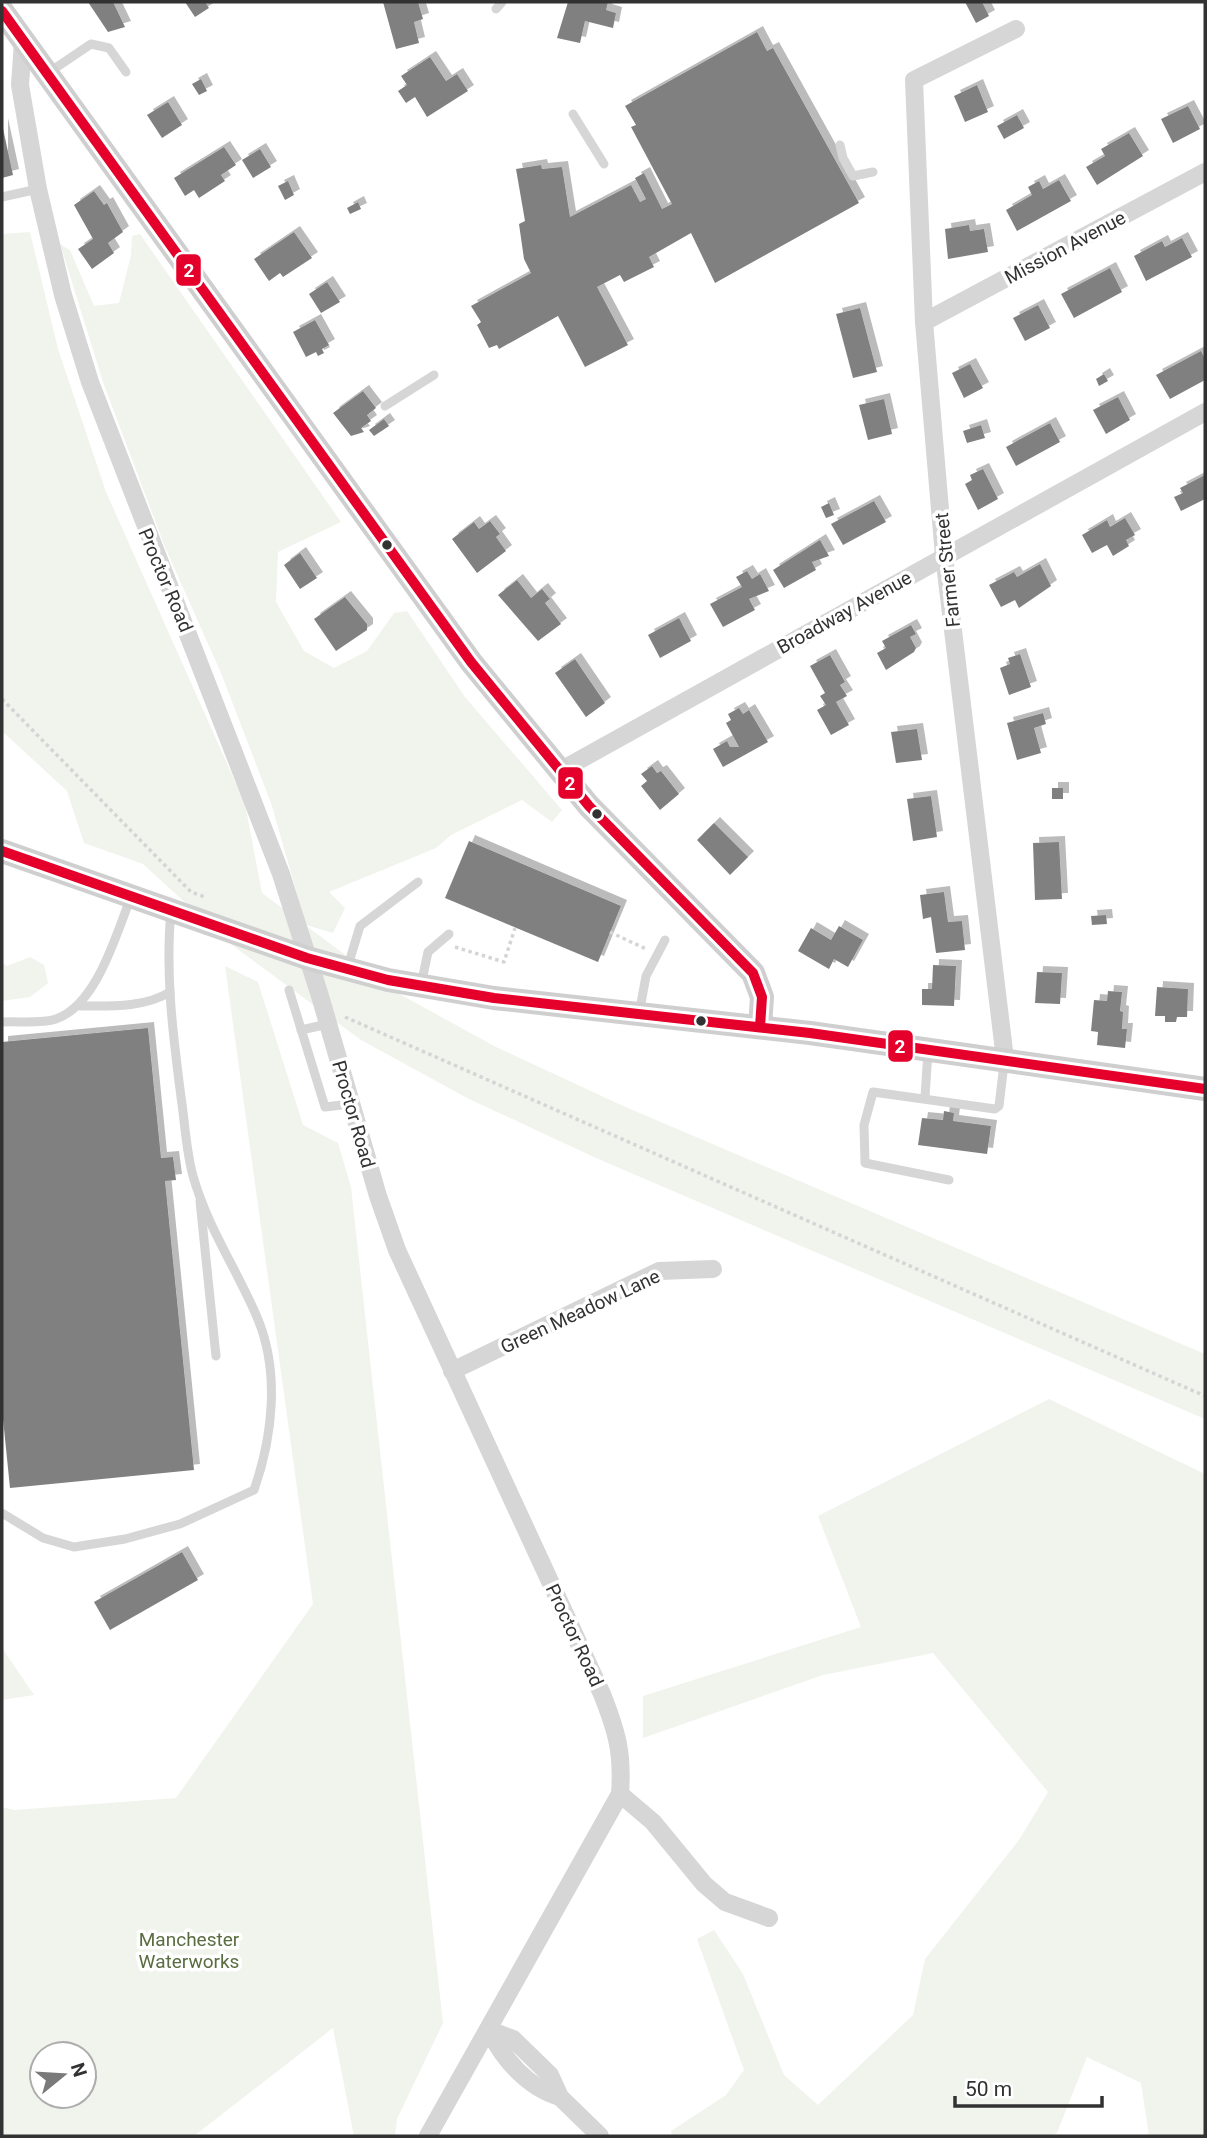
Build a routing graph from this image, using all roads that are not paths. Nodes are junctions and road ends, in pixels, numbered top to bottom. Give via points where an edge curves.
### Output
1 (15, 2) edge
2 (2, 10) edge
3 (1016, 29) dead end
4 (23, 42) junction
5 (126, 72) dead end
6 (46, 74) junction
7 (573, 114) dead end
8 (840, 145) dead end
9 (604, 164) dead end
10 (873, 172) dead end
11 (1205, 172) edge
12 (38, 190) junction
13 (2, 197) edge
14 (924, 322) junction
15 (434, 375) dead end
16 (385, 406) dead end
17 (1205, 412) edge
18 (944, 556) junction
19 (558, 772) junction
20 (2, 851) edge
21 (418, 882) dead end
22 (132, 896) junction
23 (171, 910) junction
24 (449, 934) dead end
25 (665, 940) dead end
26 (307, 958) junction
27 (347, 970) junction
28 (421, 986) junction
29 (289, 990) dead end
30 (170, 992) junction
31 (80, 1006) junction
32 (639, 1016) junction
33 (336, 1020) junction
34 (2, 1022) edge
35 (760, 1027) junction
36 (301, 1030) junction
37 (928, 1049) junction
38 (1005, 1059) junction
39 (1205, 1089) edge
40 (925, 1097) junction
41 (351, 1104) junction
42 (949, 1180) dead end
43 (199, 1191) junction
44 (713, 1269) dead end
45 (216, 1356) dead end
46 (452, 1371) junction
47 (2, 1513) edge
48 (620, 1794) junction
49 (769, 1918) dead end
50 (489, 2029) junction
51 (428, 2136) edge
52 (600, 2136) edge

1 - 2 street
2 - 4 main road
3 - 14 street, Farmer Street via 915,80
4 - 6 main road
4 - 12 street, Proctor Road via 20,85
5 - 6 lane via 109,48 91,44
6 - 19 main road via 436,615
7 - 9 lane
8 - 10 lane via 853,176
11 - 14 street, Mission Avenue
12 - 13 lane
12 - 26 street, Proctor Road via 90,382 281,874
14 - 18 street, Farmer Street
15 - 16 lane
17 - 18 street, Broadway Avenue
18 - 19 street, Broadway Avenue
18 - 38 street, Farmer Street
19 - 35 main road via 753,973 762,997
20 - 22 main road
21 - 27 lane via 360,926
22 - 23 main road
22 - 31 lane
23 - 26 main road
23 - 30 lane
24 - 28 lane via 428,952
25 - 32 lane via 646,975
26 - 27 main road
26 - 33 street, Proctor Road
27 - 28 main road
28 - 32 main road
29 - 36 lane
30 - 31 lane via 157,1000
30 - 43 lane via 186,1131
31 - 34 lane via 55,1020
32 - 35 main road
33 - 36 lane
33 - 41 street, Proctor Road
35 - 37 main road
36 - 41 lane via 325,1107
37 - 38 main road
37 - 40 lane
38 - 39 main road
38 - 40 lane via 995,1109
40 - 42 lane via 873,1092 864,1125 865,1163
41 - 46 street, Proctor Road via 397,1250
43 - 45 lane
43 - 47 lane via 258,1319 267,1355 272,1408 266,1457 254,1489 180,1524 74,1548 43,1538
44 - 46 street, Green Meadow Lane via 659,1271
46 - 48 street, Proctor Road via 619,1735 623,1757
48 - 49 street via 653,1822 704,1884 725,1902
48 - 50 street, Proctor Road
50 - 51 street, Proctor Road
50 - 52 street via 513,2039 550,2075 560,2097

